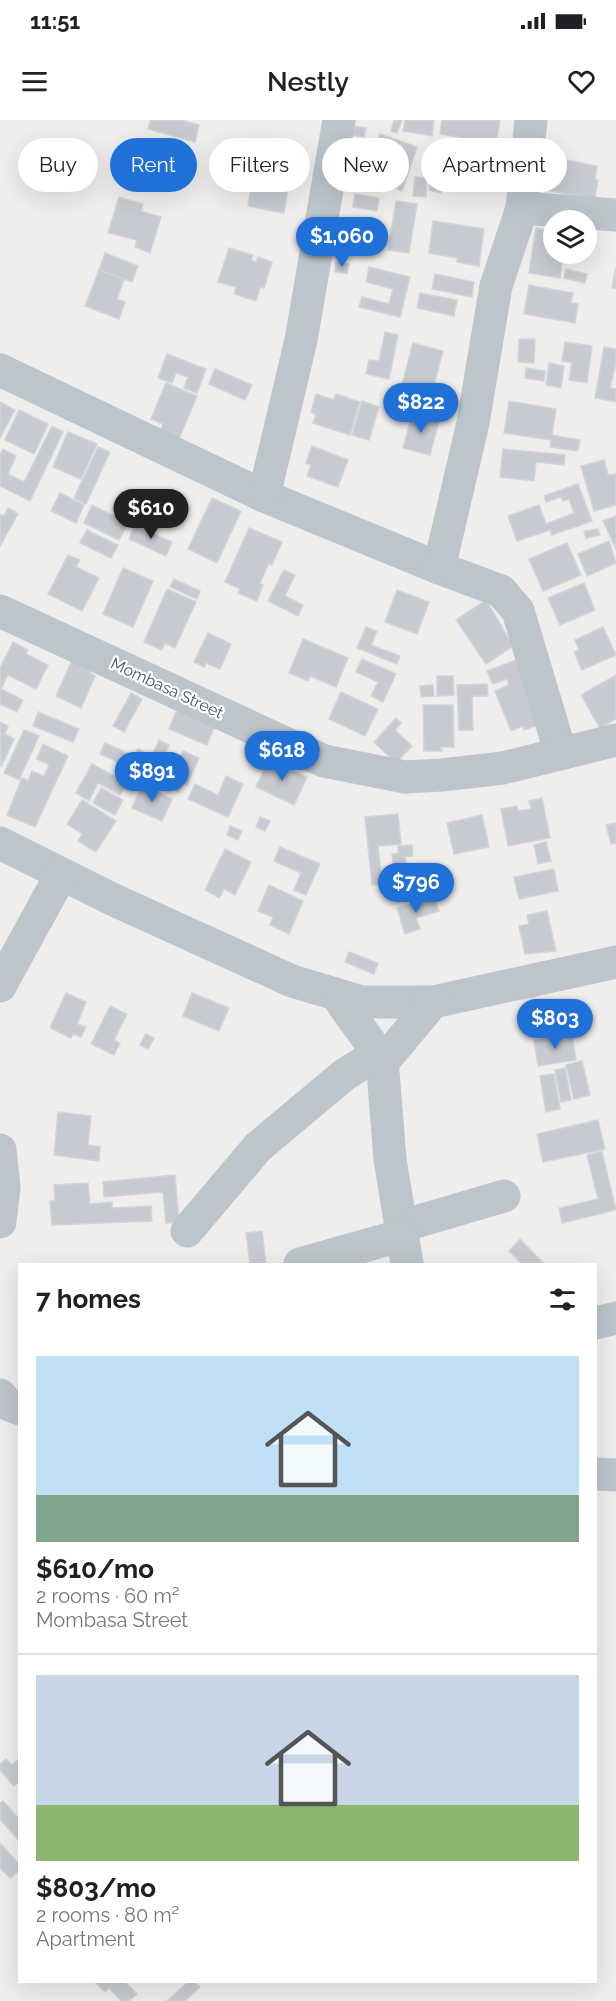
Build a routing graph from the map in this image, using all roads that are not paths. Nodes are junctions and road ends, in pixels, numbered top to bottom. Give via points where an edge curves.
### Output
1 (339, 120) edge
2 (531, 120) edge
3 (522, 208) junction
4 (616, 215) edge
5 (0, 370) edge
6 (264, 496) junction
7 (439, 568) junction
8 (0, 611) edge
9 (616, 740) edge
10 (561, 754) junction
11 (0, 843) edge
12 (61, 875) junction
13 (616, 962) edge
14 (0, 986) edge
15 (337, 996) junction
16 (433, 1002) junction
17 (382, 1059) junction
18 (0, 1150) edge
19 (504, 1196) dead end
20 (0, 1222) edge
21 (187, 1231) dead end
22 (404, 1242) edge
23 (305, 1263) edge
24 (616, 1318) edge
25 (597, 1323) edge
26 (0, 1395) edge
27 (18, 1408) edge
28 (597, 1474) edge
29 (616, 1475) edge

1 - 6 street via 301,340
2 - 3 street
3 - 4 street
3 - 7 street via 496,286 473,423
5 - 6 street
6 - 7 street
7 - 10 street via 501,591 518,610
8 - 10 street, Mombasa Street via 324,761 405,777 503,768
9 - 10 street, Mombasa Street
11 - 12 street
12 - 14 street
12 - 15 street via 292,981
13 - 16 street
15 - 16 street via 385,1004
15 - 17 street
16 - 17 street via 408,1035
17 - 21 street via 353,1069 302,1108 243,1163
17 - 22 street via 390,1158
18 - 20 street via 4,1187
19 - 22 street
22 - 23 street
24 - 25 street
26 - 27 street
28 - 29 street

